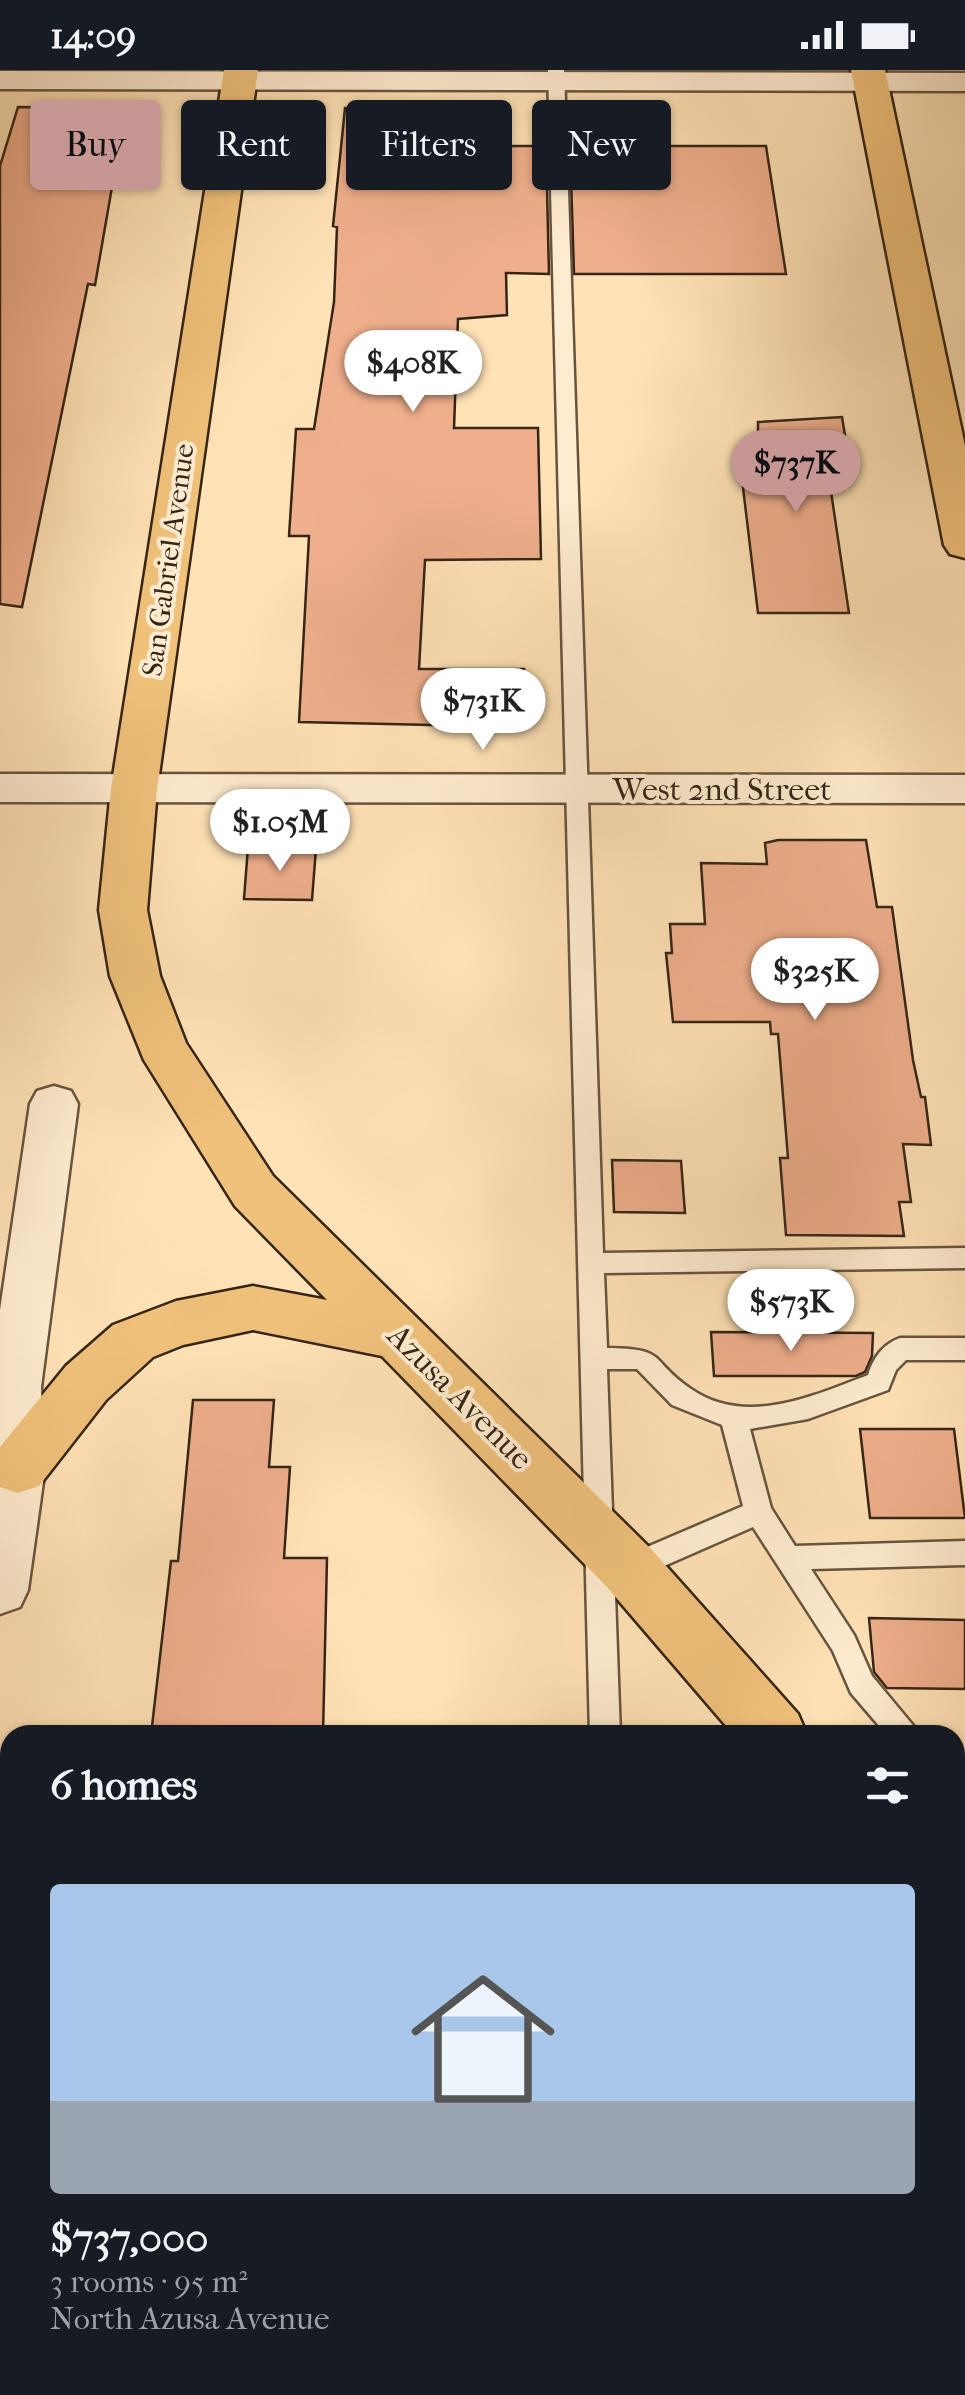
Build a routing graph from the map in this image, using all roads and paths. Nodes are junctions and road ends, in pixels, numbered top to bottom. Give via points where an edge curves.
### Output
1 (240, 76) edge
2 (556, 76) edge
3 (870, 76) edge
4 (0, 80) edge
5 (965, 82) edge
6 (965, 545) edge
7 (0, 788) edge
8 (134, 789) junction
9 (577, 790) junction
10 (965, 790) edge
11 (162, 1047) joint
12 (54, 1104) dead end
13 (965, 1258) edge
14 (592, 1263) junction
15 (402, 1337) junction
16 (965, 1349) edge
17 (594, 1358) junction
18 (734, 1420) junction
19 (18, 1468) junction
20 (758, 1512) junction
21 (614, 1553) junction
22 (965, 1553) edge
23 (788, 1558) junction
24 (0, 1590) edge
25 (605, 1725) edge
26 (766, 1725) edge
27 (897, 1725) edge

1 - 2 street
1 - 4 street
1 - 8 main road, San Gabriel Avenue
2 - 3 street
2 - 9 lane
3 - 5 street
3 - 6 main road
7 - 8 street, West 2nd Street
8 - 9 street, West 2nd Street
8 - 11 main road, San Gabriel Avenue via 124,910 135,976
9 - 10 street, West 2nd Street
9 - 14 lane
11 - 15 main road, Azusa Avenue via 254,1191
12 - 19 street via 15,1387
13 - 14 lane
14 - 17 lane
15 - 19 main road via 253,1308 176,1324 133,1341 86,1383
15 - 21 main road, Azusa Avenue
16 - 18 lane via 900,1350 878,1382 780,1418
17 - 18 lane via 642,1359 686,1401
17 - 21 lane
18 - 20 lane
19 - 24 street
20 - 21 lane
20 - 23 lane
21 - 25 lane
21 - 26 main road, Azusa Avenue
22 - 23 lane
23 - 27 lane via 844,1644 861,1684

